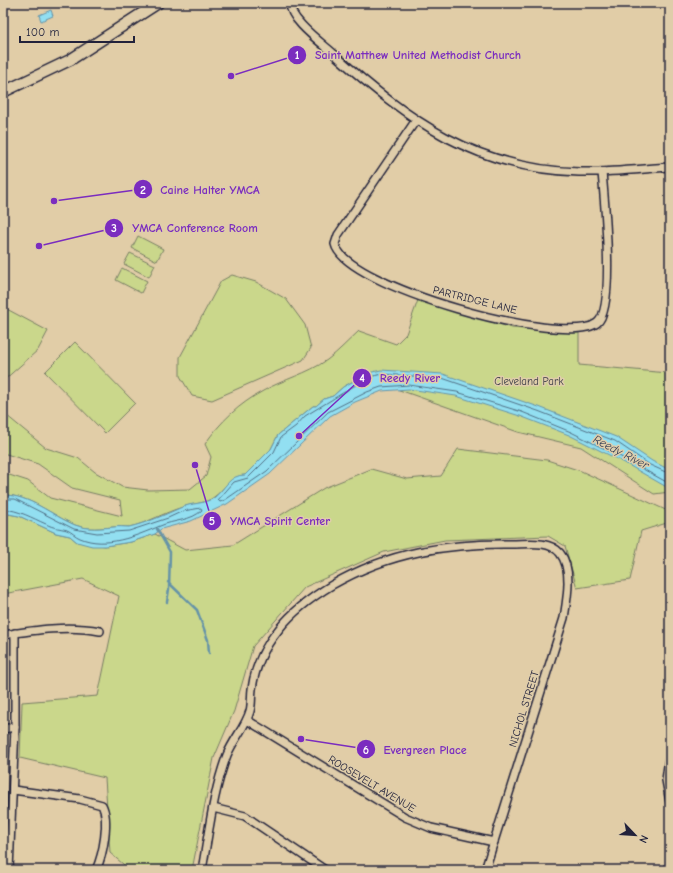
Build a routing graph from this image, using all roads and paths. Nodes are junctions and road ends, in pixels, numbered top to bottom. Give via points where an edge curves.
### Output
1 (158, 3) edge
2 (290, 3) edge
3 (3, 92) edge
4 (416, 120) junction
5 (670, 166) edge
6 (602, 172) junction
7 (100, 631) dead end
8 (15, 633) junction
9 (3, 635) edge
10 (247, 720) junction
11 (15, 727) junction
12 (3, 729) edge
13 (670, 751) edge
14 (14, 790) junction
15 (670, 802) edge
16 (12, 808) junction
17 (212, 808) junction
18 (3, 809) edge
19 (494, 842) junction
20 (9, 870) edge
21 (96, 870) edge
22 (202, 870) edge
23 (325, 870) edge
24 (485, 870) edge

1 - 3 street via 70,60
2 - 4 street via 292,13 305,28 345,64
4 - 6 street via 457,144 509,163 546,170
4 - 6 street, PARTRIDGE LANE via 338,235 335,244 340,254 356,267 418,297 453,308 543,326 586,328 598,322 605,309 607,263
5 - 6 street
7 - 8 street via 83,628
8 - 9 street
8 - 11 street
10 - 17 street via 232,741 226,756
10 - 19 street, ROOSEVELT AVENUE via 405,817 430,828
10 - 19 street, NICHOL STREET via 257,666 278,629 311,598 338,582 393,557 438,548 488,543 547,544 565,560 567,575 564,618
11 - 12 street
11 - 14 street
13 - 15 street via 666,780
14 - 16 street
14 - 21 street via 80,799 102,806 105,816 104,847
16 - 18 street
16 - 20 street
17 - 22 street
17 - 23 street via 245,816
19 - 24 street, NICHOL STREET

